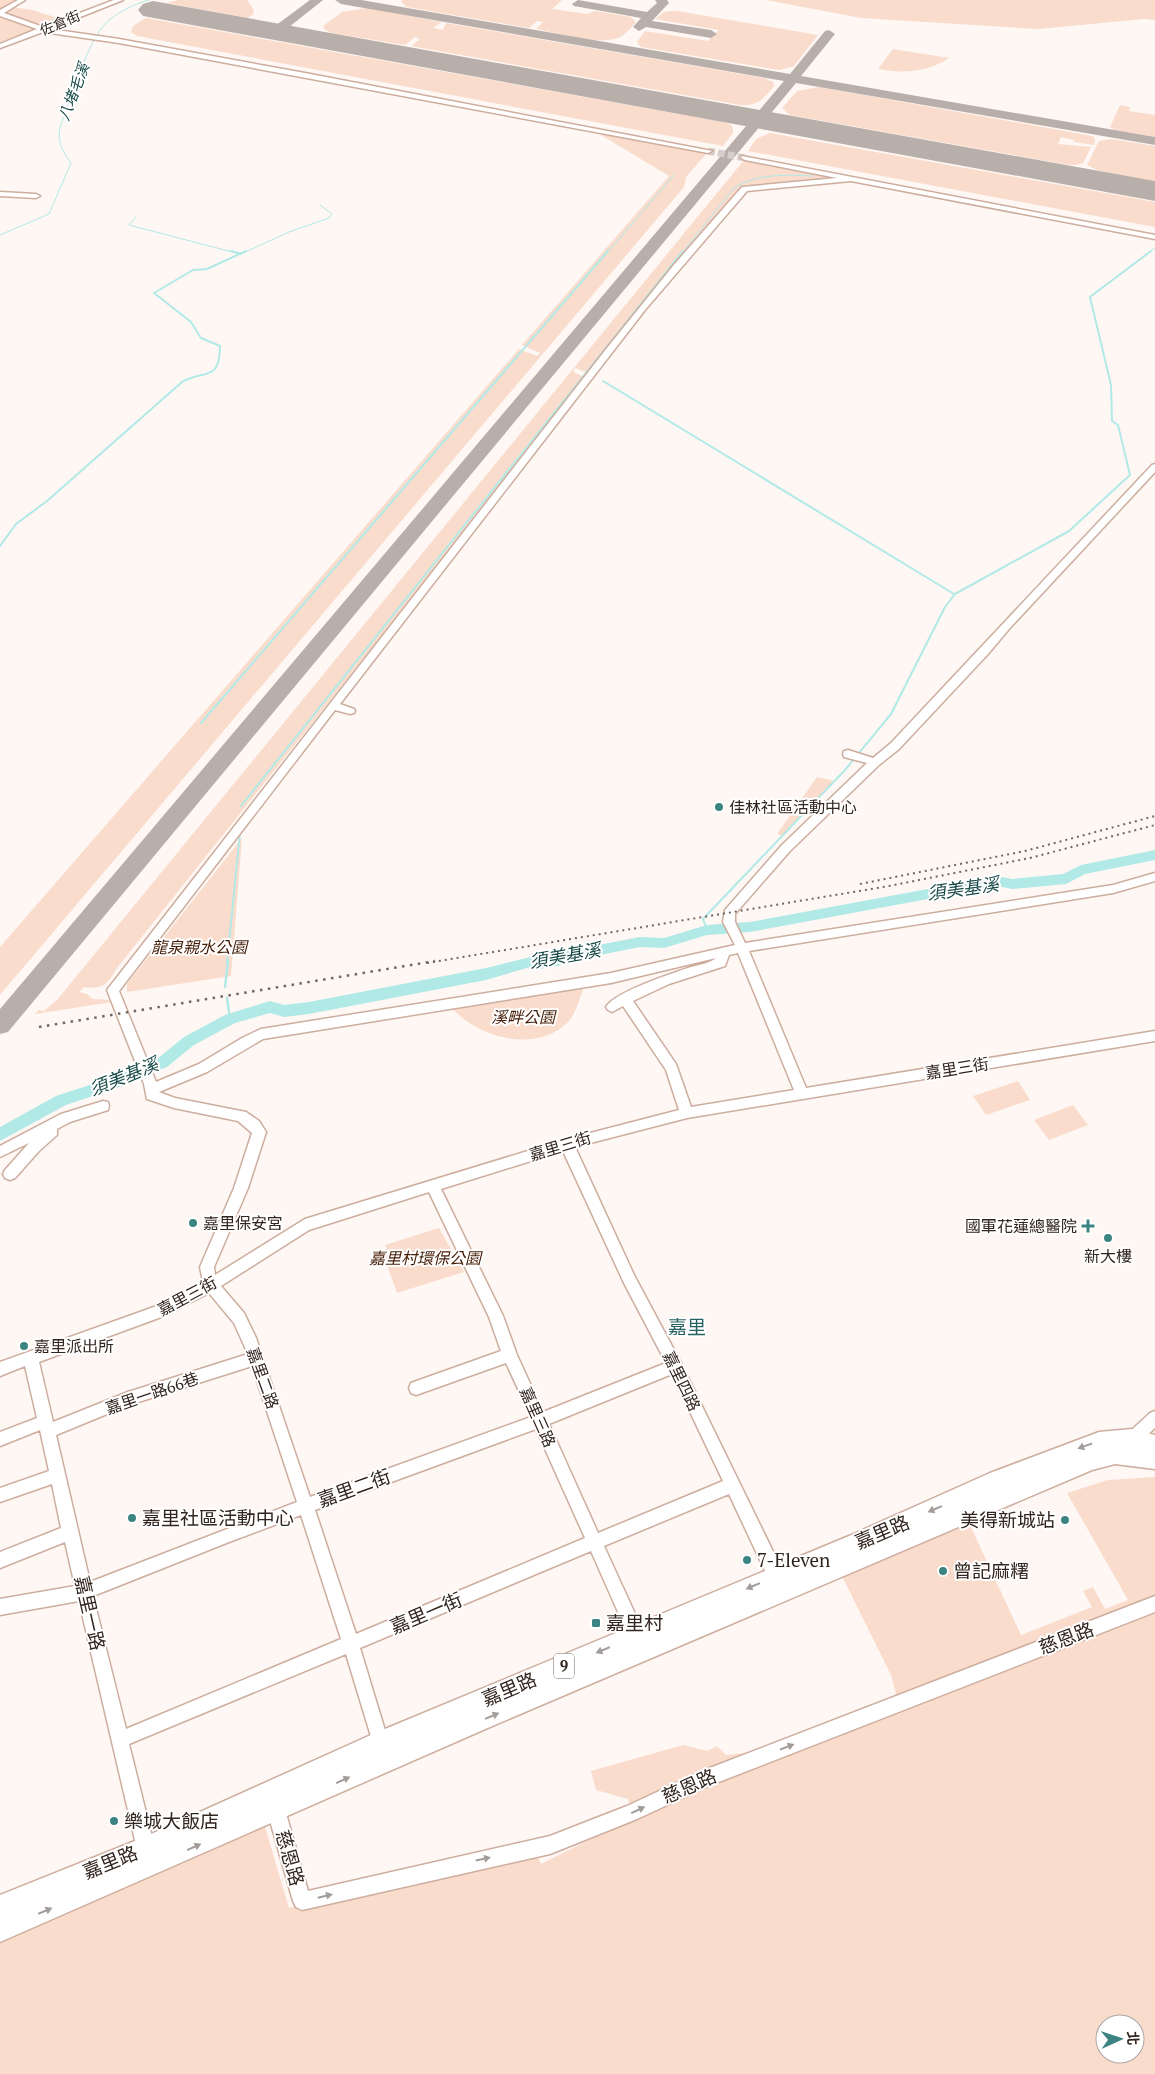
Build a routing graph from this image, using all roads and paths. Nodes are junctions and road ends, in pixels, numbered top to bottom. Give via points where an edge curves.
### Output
1 (22, 0) edge
2 (120, 0) edge
3 (0, 13) edge
4 (45, 30) junction
5 (0, 46) edge
6 (708, 151) tunnel mouth
7 (746, 158) tunnel mouth
8 (849, 179) junction
9 (0, 194) edge
10 (36, 196) dead end
11 (1155, 237) edge
12 (1155, 467) edge
13 (333, 705) junction
14 (350, 711) dead end
15 (848, 754) dead end
16 (874, 762) junction
17 (1155, 877) edge
18 (742, 948) junction
19 (724, 952) junction
20 (625, 999) junction
21 (612, 1007) dead end
22 (1155, 1036) edge
23 (150, 1085) junction
24 (802, 1094) junction
25 (102, 1106) dead end
26 (687, 1113) junction
27 (66, 1118) junction
28 (567, 1144) junction
29 (0, 1152) edge
30 (10, 1174) dead end
31 (432, 1184) junction
32 (212, 1284) junction
33 (510, 1355) junction
34 (257, 1358) junction
35 (31, 1359) junction
36 (675, 1366) junction
37 (0, 1369) edge
38 (416, 1388) dead end
39 (1155, 1418) edge
40 (540, 1421) junction
41 (47, 1426) junction
42 (1132, 1438) junction
43 (0, 1439) edge
44 (1155, 1444) edge
45 (1115, 1455) junction
46 (1155, 1460) edge
47 (58, 1475) junction
48 (732, 1485) junction
49 (0, 1495) edge
50 (306, 1506) junction
51 (70, 1532) junction
52 (595, 1543) junction
53 (0, 1560) edge
54 (780, 1584) junction
55 (84, 1592) junction
56 (1155, 1604) edge
57 (0, 1607) edge
58 (640, 1643) junction
59 (351, 1644) junction
60 (119, 1740) junction
61 (384, 1752) junction
62 (276, 1810) junction
63 (148, 1857) junction
64 (0, 1907) edge
65 (0, 1930) edge

1 - 3 street
2 - 4 street, 佐倉街
3 - 4 street
4 - 5 street, 佐倉街
4 - 6 street via 103,38
7 - 8 street
8 - 11 street
8 - 13 street via 746,189 708,229
9 - 10 street
12 - 16 street via 895,746
13 - 14 street
13 - 23 street via 113,990
15 - 16 street
16 - 18 street via 786,848 729,913 729,922
17 - 18 street via 1113,889
18 - 19 street
18 - 24 street
19 - 20 street via 721,963 676,976
19 - 23 street via 610,978 261,1034 203,1068
20 - 21 street
20 - 26 street via 672,1068
22 - 24 street, 嘉里三街
23 - 32 street via 152,1095 174,1104 241,1116 259,1132 241,1188 207,1267 206,1273
24 - 26 street, 嘉里三街
25 - 27 street
26 - 28 street, 嘉里三街
27 - 29 street
27 - 30 street
28 - 31 street, 嘉里三街
28 - 36 street, 嘉里四路 via 629,1279
31 - 32 street, 嘉里三街 via 305,1225
31 - 33 street, 嘉里三路 via 496,1316
32 - 34 street, 嘉里二路 via 240,1319
32 - 35 street, 嘉里三街 via 159,1312
33 - 38 street
33 - 40 street, 嘉里三路
34 - 41 street, 嘉里一路66巷
34 - 50 street, 嘉里二路
35 - 37 street, 嘉里三街
35 - 41 street, 嘉里一路
36 - 40 street, 嘉里二街
36 - 48 street, 嘉里四路
39 - 42 street
40 - 50 street, 嘉里二街
40 - 52 street, 嘉里三路
41 - 43 street, 嘉里一路66巷
41 - 47 street, 嘉里一路
42 - 44 main road, 9
42 - 45 street
42 -> 54 main road, 嘉里路 / 9 via 1099,1441 997,1480
45 - 46 main road, 9
45 - 54 main road, 嘉里路 / 9 via 1091,1461
47 - 49 street
47 - 51 street, 嘉里一路
48 - 52 street, 嘉里一街
48 - 54 street, 嘉里四路
50 - 55 street, 嘉里二街 via 162,1559
50 - 59 street, 嘉里二路
51 - 53 street
51 - 55 street, 嘉里一路
52 - 58 street, 嘉里三路
52 - 59 street, 嘉里一街
54 - 58 main road, 嘉里路 / 9
55 - 57 street, 嘉里二街
55 - 60 street, 嘉里一路
62 -> 56 street, 慈恩路 via 302,1901 550,1845 702,1780
58 - 61 main road, 嘉里路 / 9
59 - 60 street, 嘉里一街
59 - 61 street, 嘉里二路
60 - 63 street, 嘉里一路
62 -> 61 main road, 嘉里路 / 9
61 - 63 main road, 嘉里路 / 9
63 -> 62 main road, 嘉里路 / 9
63 - 64 main road, 嘉里路 / 9
65 -> 63 main road, 嘉里路 / 9

